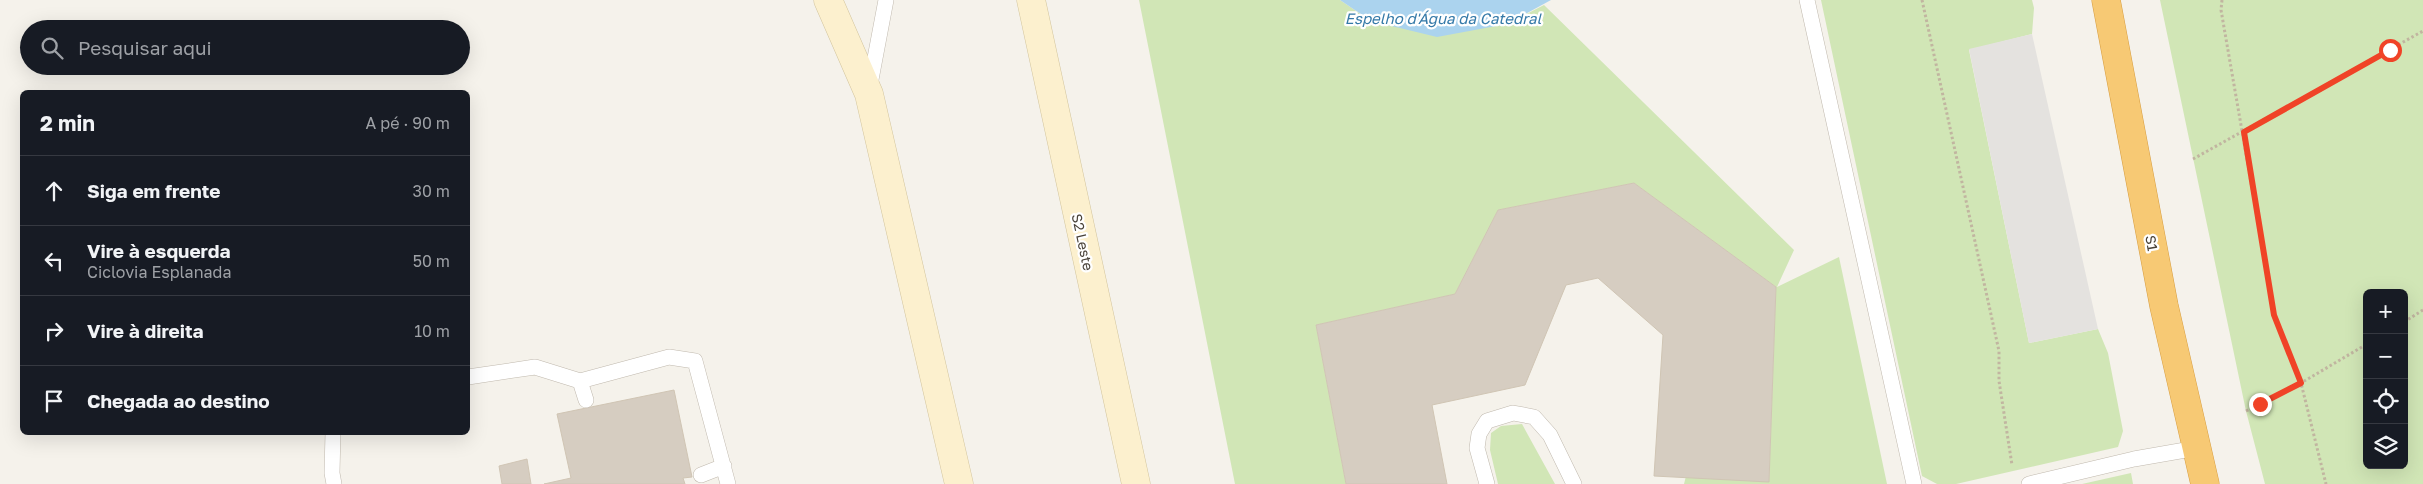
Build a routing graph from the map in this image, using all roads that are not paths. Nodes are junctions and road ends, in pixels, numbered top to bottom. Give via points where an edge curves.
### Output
1 (828, 0) edge
2 (886, 0) edge
3 (1031, 0) edge
4 (1806, 0) edge
5 (2106, 0) edge
6 (869, 94) junction
7 (470, 377) edge
8 (580, 381) junction
9 (586, 400) dead end
10 (333, 435) edge
11 (2197, 448) junction
12 (724, 466) junction
13 (701, 475) dead end
14 (334, 484) edge
15 (728, 484) edge
16 (959, 484) edge
17 (1136, 484) edge
18 (1487, 484) edge
19 (1574, 484) edge
20 (1914, 484) edge
21 (2030, 484) edge
22 (2206, 484) edge

1 - 6 street
2 - 6 lane
3 - 17 street, S2 Leste
4 - 20 lane
5 - 11 highway, S1 via 2164,306
6 - 16 street
7 - 8 lane via 535,367
8 - 9 lane
8 - 12 lane via 669,357 695,361
10 - 14 lane
11 - 21 lane via 2134,459
11 - 22 highway, S1
12 - 13 lane
12 - 15 lane
18 - 19 lane via 1477,448 1478,434 1487,421 1513,413 1534,417 1550,435

